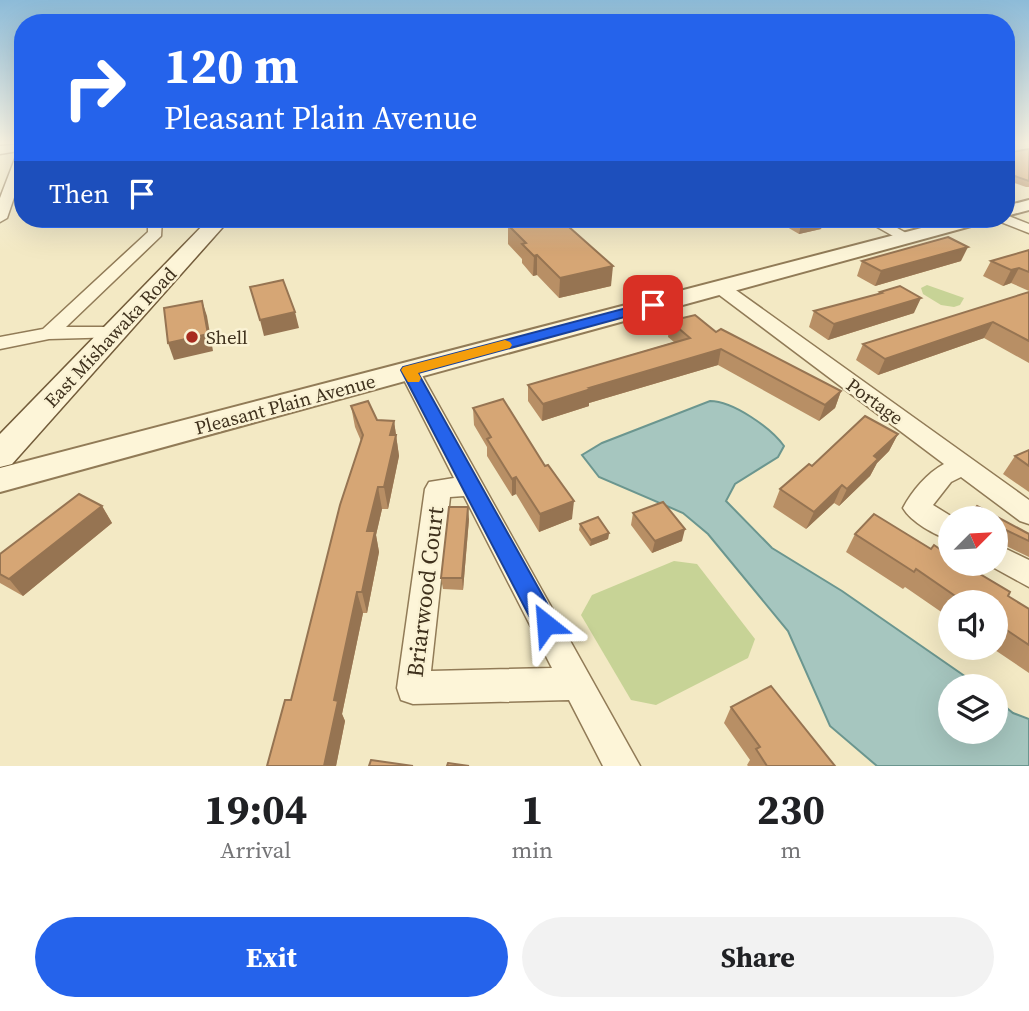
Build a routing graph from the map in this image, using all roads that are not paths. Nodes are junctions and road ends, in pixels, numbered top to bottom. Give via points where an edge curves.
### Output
1 (13, 180) edge
2 (0, 218) edge
3 (156, 228) edge
4 (212, 228) edge
5 (888, 228) edge
6 (943, 228) edge
7 (907, 238) junction
8 (720, 287) junction
9 (49, 333) junction
10 (114, 333) junction
11 (0, 343) edge
12 (409, 370) junction
13 (0, 455) edge
14 (963, 466) junction
15 (0, 480) edge
16 (472, 486) junction
17 (1029, 514) edge
18 (938, 522) edge
19 (1008, 562) edge
20 (1029, 575) edge
21 (578, 684) junction
22 (622, 766) edge

1 - 2 street
3 - 9 street via 156,233
4 - 10 main road, East Mishawaka Road
5 - 7 street
6 - 7 street, Pleasant Plain Avenue
7 - 8 street, Pleasant Plain Avenue
8 - 12 street, Pleasant Plain Avenue
8 - 14 street, Portage
9 - 10 street
9 - 11 street
10 - 13 main road, East Mishawaka Road
12 - 15 street, Pleasant Plain Avenue
12 - 16 street
14 - 17 street, Portage
14 - 18 street via 942,476 916,509
16 - 21 street
16 - 21 street, Briarwood Court via 438,489 413,688
19 - 20 street
21 - 22 street

